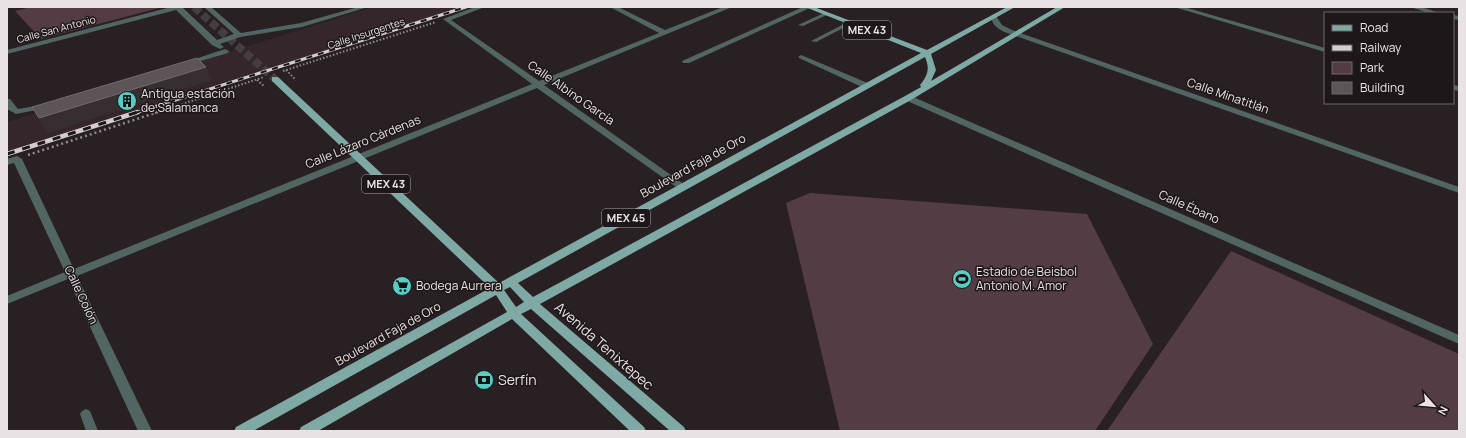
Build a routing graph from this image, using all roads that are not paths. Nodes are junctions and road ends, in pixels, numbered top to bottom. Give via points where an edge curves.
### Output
1 (178, 7) edge
2 (207, 7) edge
3 (365, 7) edge
4 (482, 7) edge
5 (613, 7) edge
6 (729, 7) edge
7 (808, 7) edge
8 (1012, 7) edge
9 (1062, 7) edge
10 (1177, 7) edge
11 (1413, 7) edge
12 (1433, 12) edge
13 (826, 14) junction
14 (994, 17) junction
15 (850, 23) junction
16 (801, 25) dead end
17 (664, 33) junction
18 (1016, 34) junction
19 (240, 35) junction
20 (814, 41) dead end
21 (215, 43) junction
22 (1324, 50) edge
23 (7, 52) edge
24 (927, 53) junction
25 (801, 57) dead end
26 (686, 61) dead end
27 (180, 65) edge
28 (277, 76) tunnel mouth
29 (538, 84) junction
30 (867, 86) junction
31 (908, 98) junction
32 (7, 101) edge
33 (52, 104) edge
34 (358, 157) junction
35 (12, 161) edge
36 (682, 187) junction
37 (1459, 190) edge
38 (71, 274) junction
39 (511, 282) junction
40 (498, 289) junction
41 (7, 300) edge
42 (532, 303) junction
43 (514, 314) junction
44 (1459, 340) edge
45 (86, 414) dead end
46 (92, 431) edge
47 (146, 431) edge
48 (241, 431) edge
49 (306, 431) edge
50 (639, 431) edge
51 (679, 431) edge

1 - 21 street
1 - 23 street, Calle San Antonio
2 - 19 street
3 - 19 street via 302,25
4 - 29 street, Calle Albino García via 446,19
5 - 17 street
6 - 17 street, Calle Lázaro Cárdenas
7 - 13 main road, MEX 43
7 - 26 street
8 - 14 main road, Boulevard Faja de Oro / MEX 45
9 - 18 main road, MEX 45
10 - 22 street
11 - 12 street
13 - 15 main road, MEX 43
13 - 16 lane
14 - 18 street, Calle Minatitlán via 998,25
14 - 24 main road, Boulevard Faja de Oro / MEX 45
15 - 20 lane
15 - 24 main road, MEX 43
17 - 29 street, Calle Lázaro Cárdenas
18 - 31 main road, MEX 45
18 - 37 street, Calle Minatitlán
19 - 21 street
21 - 27 street via 225,51
24 - 30 main road, Boulevard Faja de Oro / MEX 45
24 - 31 main road via 932,65 932,77
25 - 30 lane
28 - 34 main road, MEX 43
29 - 34 street, Calle Lázaro Cárdenas
29 - 36 street, Calle Albino García
30 - 36 main road, Boulevard Faja de Oro / MEX 45
31 - 42 main road, MEX 45
31 - 44 street, Calle Ébano
32 - 33 street via 16,112
34 - 38 street, Calle Lázaro Cárdenas
34 - 40 main road, MEX 43
35 - 38 street, Calle Colón
36 - 39 main road, Boulevard Faja de Oro / MEX 45
38 - 41 street, Calle Lázaro Cárdenas
38 - 47 street, Calle Colón
39 - 40 main road, Boulevard Faja de Oro / MEX 45
39 - 42 main road, Avenida Tenixtepec
40 - 43 main road, MEX 43
40 - 48 main road, Boulevard Faja de Oro / MEX 45
42 - 43 main road, MEX 45
42 - 51 main road, Avenida Tenixtepec
43 - 49 main road, MEX 45
43 - 50 main road
45 - 46 lane

